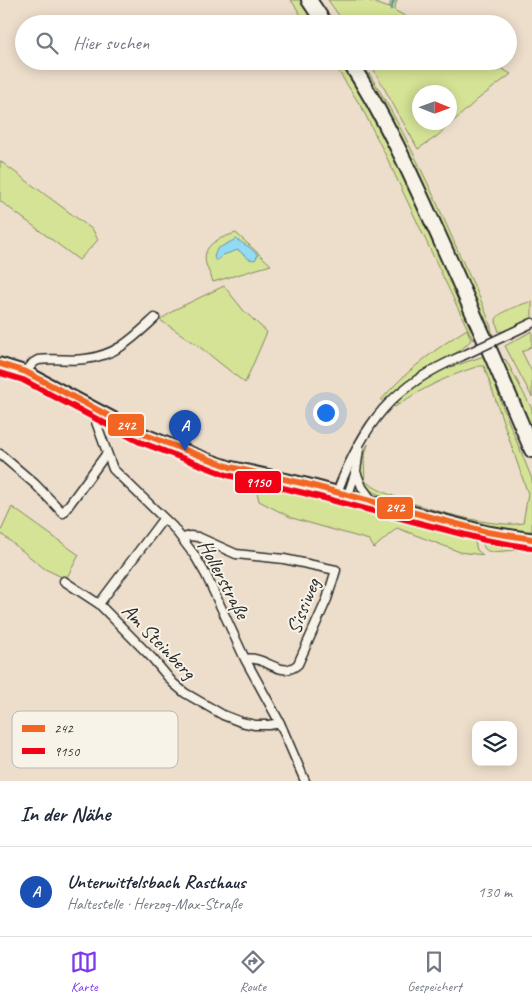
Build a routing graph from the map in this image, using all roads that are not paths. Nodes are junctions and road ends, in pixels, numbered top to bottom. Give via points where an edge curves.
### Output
1 (309, 0) edge
2 (319, 15) edge
3 (354, 70) edge
4 (154, 318) dead end
5 (532, 323) edge
6 (0, 364) edge
7 (26, 372) junction
8 (96, 409) junction
9 (361, 440) junction
10 (532, 450) edge
11 (107, 453) junction
12 (0, 454) edge
13 (356, 471) junction
14 (342, 494) junction
15 (373, 502) junction
16 (163, 519) junction
17 (532, 534) edge
18 (510, 536) junction
19 (183, 538) junction
20 (532, 539) edge
21 (64, 581) dead end
22 (99, 604) junction
23 (245, 659) junction
24 (280, 723) junction
25 (304, 781) edge

1 - 2 highway
3 - 10 highway via 410,172
4 - 7 street via 132,340 109,353 84,359 38,360
5 - 9 street, bridge via 418,378 376,416
6 - 7 main road
7 - 8 main road
8 - 11 street, Hollerstraße via 94,415
8 - 14 main road via 143,434 206,459
9 - 13 street
9 - 14 street via 346,469
11 - 12 street via 63,513
11 - 16 street, Hollerstraße via 113,469
13 - 14 street
13 - 15 street via 357,479
14 - 15 main road
15 - 18 main road
16 - 19 street, Hollerstraße
16 - 22 street, Am Steinberg
17 - 18 main road
18 - 20 main road
19 - 23 street, Hollerstraße via 206,575
19 - 23 street, Sissiweg via 198,537 236,554 284,559 336,570 327,600 293,669 282,670 258,658
21 - 22 street, Am Steinberg
22 - 24 street, Am Steinberg via 153,659 172,684 185,693 241,722 255,725
23 - 24 street, Hollerstraße
24 - 25 street, Hollerstraße

